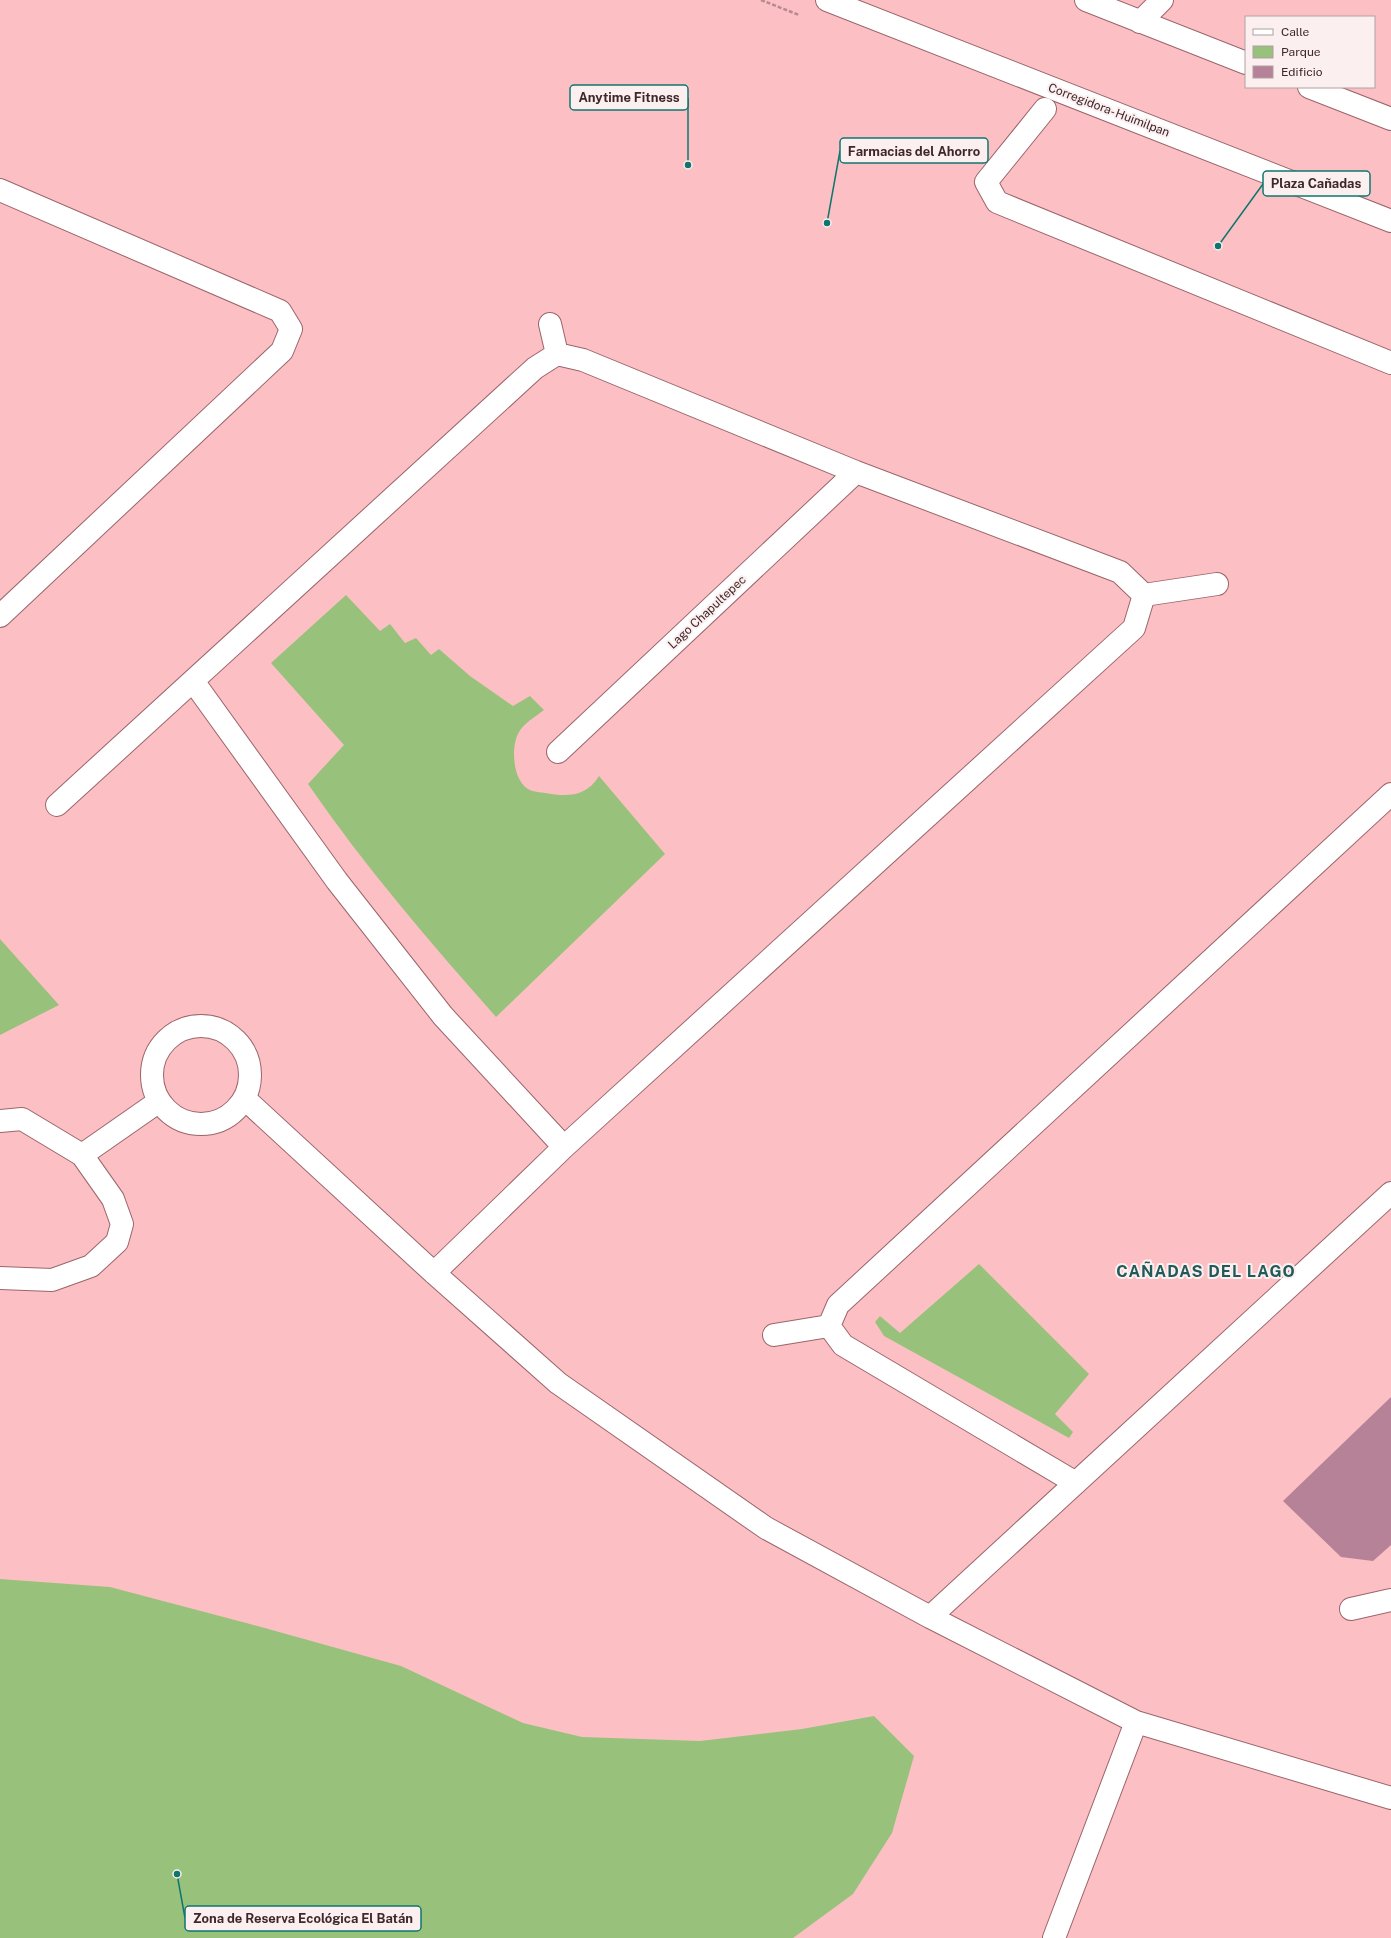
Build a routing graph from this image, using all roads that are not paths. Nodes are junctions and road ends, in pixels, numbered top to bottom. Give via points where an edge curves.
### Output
1 (826, 0) edge
2 (1086, 0) edge
3 (1162, 0) edge
4 (1140, 22) junction
5 (1245, 63) edge
6 (1312, 88) edge
7 (1045, 109) dead end
8 (1391, 119) edge
9 (0, 190) edge
10 (1391, 220) edge
11 (550, 324) dead end
12 (557, 354) junction
13 (1391, 363) edge
14 (856, 472) junction
15 (1217, 584) dead end
16 (1144, 595) junction
17 (0, 616) edge
18 (193, 681) junction
19 (558, 752) dead end
20 (1391, 794) edge
21 (57, 805) dead end
22 (245, 1099) junction
23 (158, 1102) junction
24 (0, 1121) edge
25 (564, 1147) junction
26 (82, 1155) junction
27 (1391, 1193) edge
28 (434, 1273) junction
29 (0, 1278) edge
30 (829, 1326) junction
31 (774, 1335) dead end
32 (1076, 1483) junction
33 (1391, 1600) edge
34 (1351, 1609) dead end
35 (930, 1617) junction
36 (1136, 1722) junction
37 (1391, 1798) edge
38 (1054, 1938) edge

1 - 10 street, Corregidora- Huimilpan
2 - 4 street
3 - 4 street
4 - 5 street
6 - 8 street
7 - 13 street via 986,182 997,202
9 - 17 street via 280,311 291,329 282,351
11 - 12 street
12 - 14 street via 583,360
12 - 18 street via 535,368
14 - 16 street via 1120,572
14 - 19 street, Lago Chapultepec
15 - 16 street
16 - 25 street via 1134,628
18 - 21 street
18 - 25 street via 337,881 443,1016
20 - 30 street via 838,1304
22 - 23 street via 228,1118 203,1126 177,1120
22 - 23 street via 251,1074 244,1048 224,1031 198,1025 174,1033 156,1052 150,1077
22 - 28 street
23 - 26 street
24 - 26 street via 22,1120
25 - 28 street
26 - 29 street via 113,1199 122,1224 117,1242 91,1266 52,1280
27 - 32 street
28 - 35 street via 558,1383 753,1519
30 - 31 street
30 - 32 street via 843,1346
32 - 35 street
33 - 34 street
35 - 36 street
36 - 37 street
36 - 38 street

